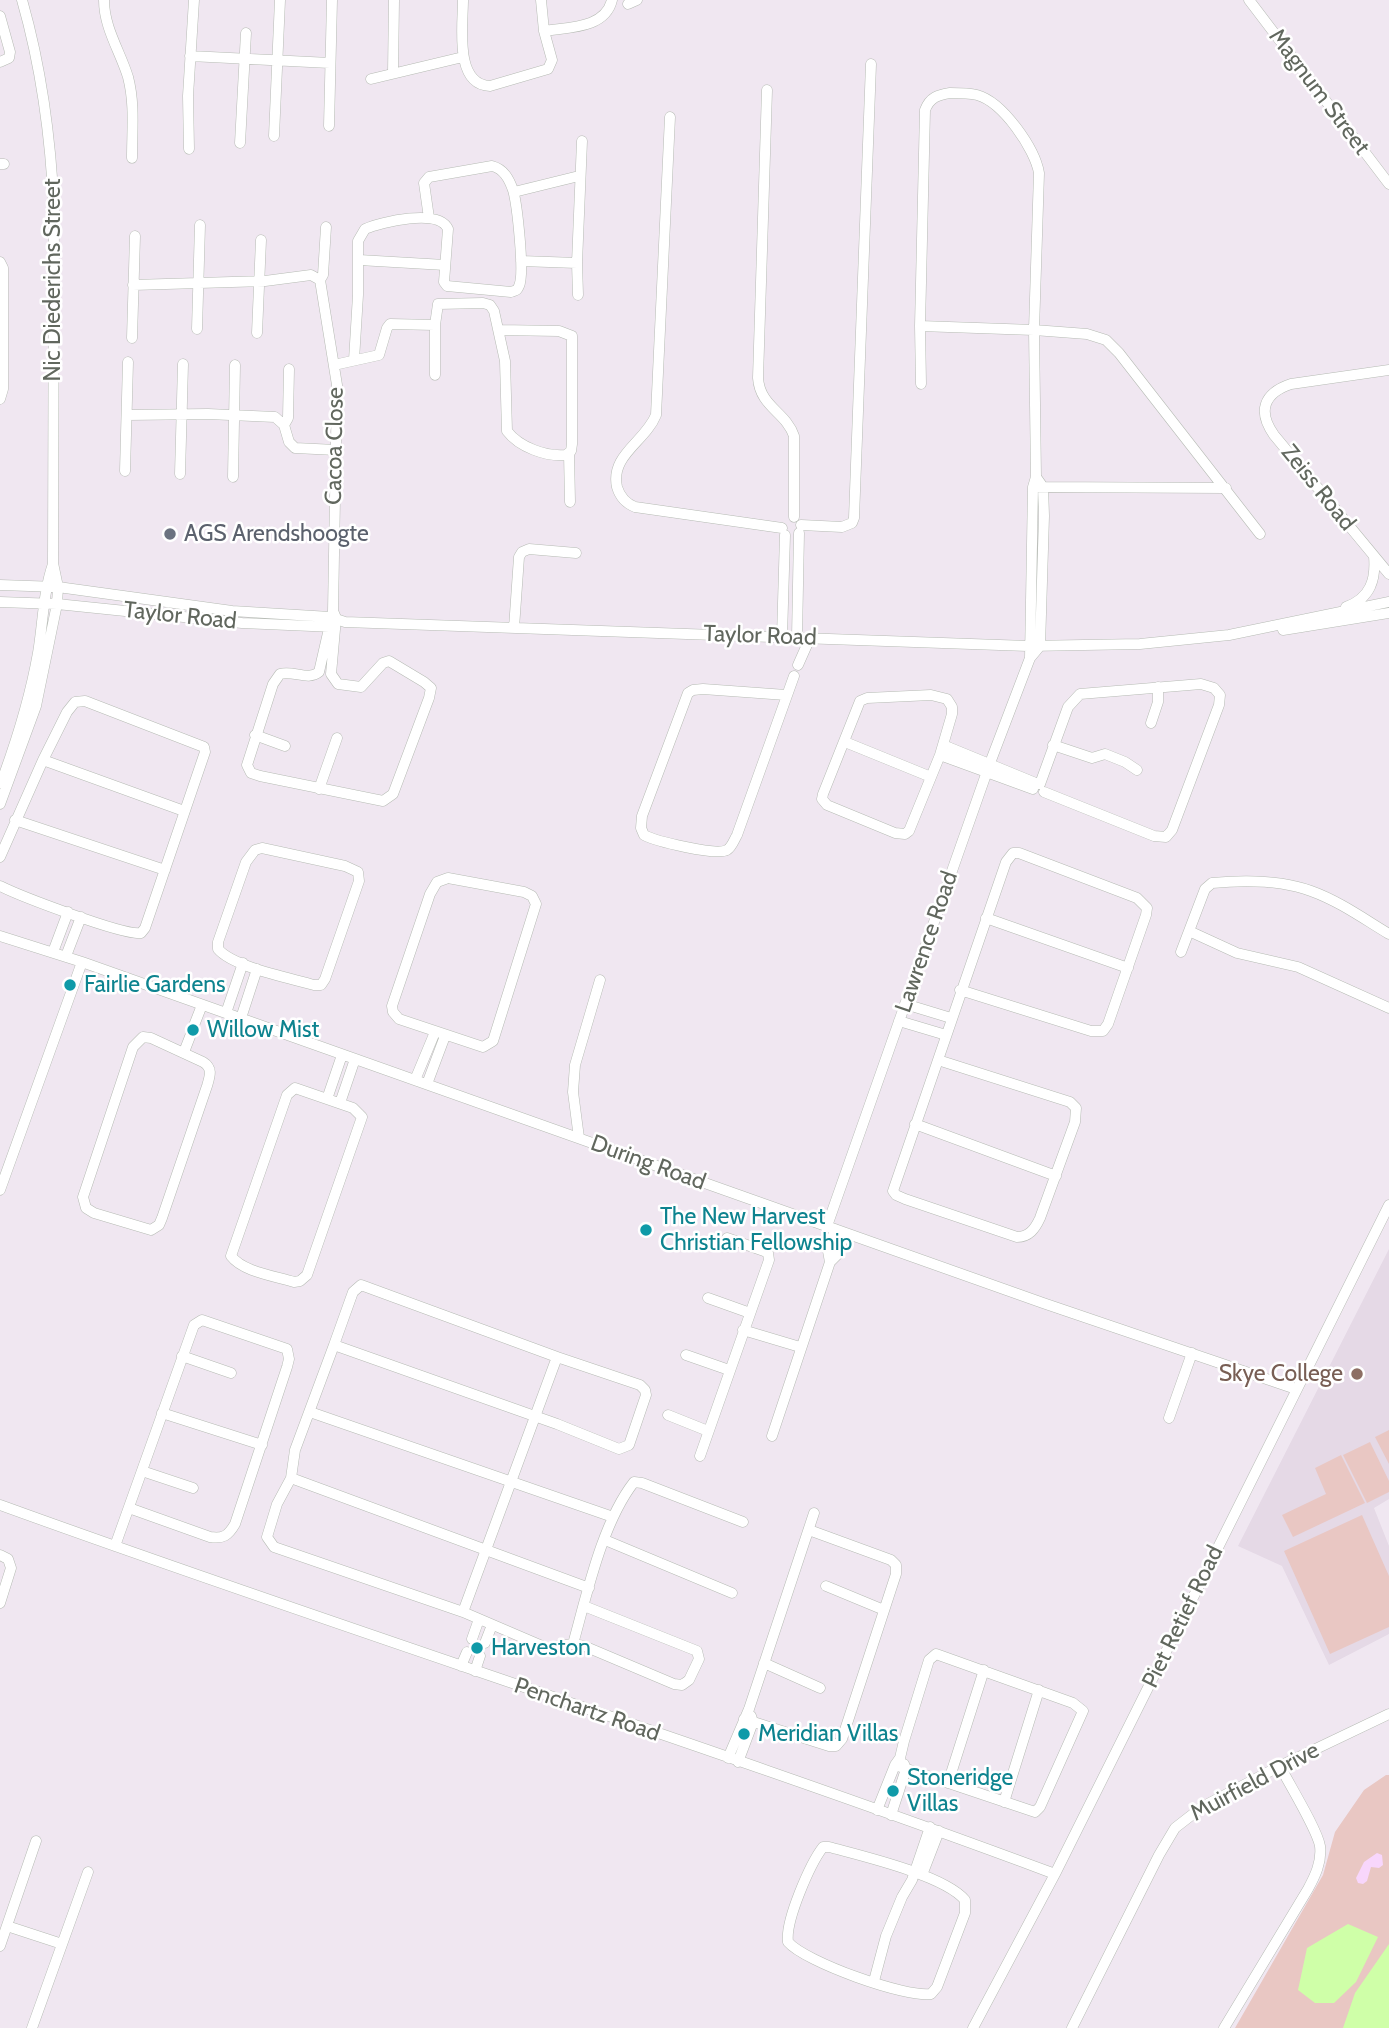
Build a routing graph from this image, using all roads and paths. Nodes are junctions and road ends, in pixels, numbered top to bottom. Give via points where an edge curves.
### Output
1 (22, 0) edge
2 (104, 0) edge
3 (194, 0) edge
4 (280, 0) edge
5 (331, 0) edge
6 (394, 0) edge
7 (463, 0) edge
8 (541, 0) edge
9 (612, 0) edge
10 (1249, 0) edge
11 (0, 16) edge
12 (544, 31) junction
13 (246, 33) dead end
14 (190, 56) junction
15 (463, 57) junction
16 (244, 60) junction
17 (0, 62) edge
18 (277, 62) junction
19 (330, 63) junction
20 (871, 64) dead end
21 (393, 73) junction
22 (371, 79) dead end
23 (767, 90) dead end
24 (670, 117) dead end
25 (329, 126) dead end
26 (274, 136) dead end
27 (582, 141) dead end
28 (240, 143) dead end
29 (189, 149) dead end
30 (132, 158) dead end
31 (579, 176) junction
32 (1389, 184) edge
33 (514, 192) junction
34 (429, 218) junction
35 (200, 225) dead end
36 (326, 227) dead end
37 (135, 236) dead end
38 (261, 240) dead end
39 (359, 260) junction
40 (521, 261) junction
41 (0, 262) edge
42 (577, 263) junction
43 (445, 265) junction
44 (320, 280) junction
45 (260, 282) junction
46 (198, 284) junction
47 (133, 285) junction
48 (579, 295) dead end
49 (435, 325) junction
50 (920, 326) junction
51 (197, 329) dead end
52 (499, 330) junction
53 (1034, 330) junction
54 (257, 333) dead end
55 (132, 338) dead end
56 (354, 360) junction
57 (128, 362) dead end
58 (183, 364) dead end
59 (334, 365) junction
60 (235, 366) dead end
61 (289, 369) dead end
62 (1389, 370) edge
63 (435, 375) dead end
64 (921, 384) dead end
65 (0, 399) edge
66 (127, 415) junction
67 (181, 415) junction
68 (234, 416) junction
69 (284, 425) junction
70 (336, 446) junction
71 (569, 453) junction
72 (125, 471) dead end
73 (180, 474) dead end
74 (233, 477) dead end
75 (1037, 484) junction
76 (1226, 488) junction
77 (570, 502) dead end
78 (798, 525) junction
79 (784, 531) junction
80 (1260, 534) dead end
81 (576, 553) dead end
82 (1374, 556) junction
83 (53, 563) junction
84 (1389, 574) edge
85 (0, 585) edge
86 (46, 586) junction
87 (58, 587) junction
88 (0, 602) edge
89 (1389, 602) edge
90 (44, 604) junction
91 (57, 604) junction
92 (1389, 613) edge
93 (1316, 617) junction
94 (335, 620) junction
95 (514, 628) junction
96 (782, 636) junction
97 (797, 637) junction
98 (810, 638) junction
99 (1175, 641) junction
100 (1034, 646) junction
101 (798, 665) dead end
102 (794, 676) dead end
103 (1158, 687) junction
104 (786, 695) junction
105 (1152, 723) dead end
106 (255, 735) junction
107 (337, 738) dead end
108 (845, 742) junction
109 (1053, 745) junction
110 (285, 746) dead end
111 (941, 750) junction
112 (43, 760) junction
113 (989, 767) junction
114 (1137, 770) dead end
115 (931, 777) junction
116 (0, 786) edge
117 (1039, 787) junction
118 (319, 789) junction
119 (0, 804) edge
120 (184, 811) junction
121 (15, 820) junction
122 (0, 857) edge
123 (164, 870) junction
124 (0, 886) edge
125 (68, 912) junction
126 (81, 917) junction
127 (986, 918) junction
128 (1189, 931) junction
129 (1389, 934) edge
130 (0, 936) edge
131 (53, 952) junction
132 (1181, 952) dead end
133 (66, 956) junction
134 (82, 962) junction
135 (243, 963) junction
136 (1128, 968) junction
137 (257, 969) junction
138 (600, 980) dead end
139 (960, 990) junction
140 (905, 1004) junction
141 (202, 1005) junction
142 (1389, 1008) edge
143 (226, 1013) junction
144 (241, 1018) junction
145 (951, 1018) junction
146 (899, 1021) junction
147 (435, 1032) junction
148 (946, 1035) junction
149 (445, 1036) junction
150 (184, 1052) junction
151 (342, 1055) junction
152 (355, 1059) junction
153 (938, 1060) junction
154 (415, 1080) junction
155 (426, 1084) junction
156 (327, 1099) junction
157 (340, 1103) junction
158 (915, 1124) junction
159 (579, 1138) junction
160 (1056, 1176) junction
161 (0, 1190) edge
162 (1389, 1205) edge
163 (836, 1229) junction
164 (727, 1238) dead end
165 (708, 1298) dead end
166 (750, 1313) junction
167 (743, 1330) junction
168 (334, 1345) junction
169 (800, 1347) junction
170 (1192, 1353) junction
171 (686, 1355) dead end
172 (182, 1356) junction
173 (557, 1357) junction
174 (729, 1370) junction
175 (231, 1373) dead end
176 (1296, 1389) junction
177 (310, 1412) junction
178 (162, 1413) junction
179 (668, 1415) dead end
180 (535, 1416) junction
181 (1169, 1418) dead end
182 (708, 1431) junction
183 (772, 1436) dead end
184 (261, 1445) junction
185 (700, 1456) dead end
186 (142, 1471) junction
187 (291, 1478) junction
188 (511, 1482) junction
189 (193, 1488) dead end
190 (0, 1505) edge
191 (129, 1508) junction
192 (814, 1513) dead end
193 (613, 1517) junction
194 (743, 1522) dead end
195 (809, 1530) junction
196 (606, 1540) junction
197 (115, 1546) junction
198 (487, 1549) junction
199 (0, 1555) edge
200 (826, 1586) dead end
201 (589, 1588) junction
202 (732, 1593) dead end
203 (0, 1603) edge
204 (584, 1606) junction
205 (884, 1610) junction
206 (463, 1612) junction
207 (479, 1619) junction
208 (492, 1625) junction
209 (472, 1639) dead end
210 (485, 1643) dead end
211 (573, 1644) junction
212 (467, 1652) dead end
213 (481, 1656) dead end
214 (764, 1663) junction
215 (461, 1666) junction
216 (984, 1670) junction
217 (475, 1671) junction
218 (820, 1688) dead end
219 (1040, 1690) junction
220 (1389, 1714) edge
221 (749, 1717) junction
222 (733, 1760) junction
223 (898, 1761) junction
224 (1280, 1766) junction
225 (906, 1769) junction
226 (948, 1783) junction
227 (1004, 1802) junction
228 (877, 1810) junction
229 (891, 1815) junction
230 (935, 1829) junction
231 (36, 1841) dead end
232 (88, 1872) dead end
233 (1055, 1874) junction
234 (916, 1875) junction
235 (7, 1926) junction
236 (62, 1944) junction
237 (0, 1946) edge
238 (874, 1982) junction
239 (32, 2028) edge
240 (973, 2028) edge
241 (1072, 2028) edge
242 (1224, 2028) edge

1 - 83 street, Nic Diederichs Street via 41,72 52,160
2 - 30 street via 104,15 133,99
3 - 14 street
4 - 18 street
5 - 19 street
6 - 21 street
7 - 15 street
8 - 12 street
9 - 12 street via 599,20
10 - 32 street, Magnum Street
11 - 17 street via 10,52 9,58
12 - 15 street via 551,65 532,75 483,86 470,76
13 - 16 street
14 - 16 street
14 - 29 street
15 - 21 street
16 - 18 street
16 - 28 street
18 - 19 street
18 - 26 street
19 - 25 street
20 - 78 street via 854,518 842,527
21 - 22 street
23 - 78 street via 758,378 760,394 794,436
24 - 79 street via 656,415 618,465 616,483 624,501 635,507
27 - 31 street
31 - 33 street
31 - 42 street
33 - 34 street via 496,167 429,177 424,183
33 - 40 street
34 - 39 street via 384,222 365,229 358,241
34 - 43 street via 447,225
35 - 46 street
36 - 44 street, Cacoa Close
37 - 47 street
38 - 45 street
39 - 43 street
39 - 56 street
40 - 42 street
40 - 43 street via 520,286 511,292 447,286
41 - 65 street
42 - 48 street
44 - 45 street via 311,275
44 - 59 street, Cacoa Close
45 - 46 street
45 - 54 street
46 - 47 street
46 - 51 street
47 - 55 street
49 - 52 street via 438,304 483,303 493,307
49 - 56 street via 390,324 379,355
49 - 63 street
50 - 53 street
50 - 53 street via 925,110 935,96 957,93 991,102 1035,157
50 - 64 street
52 - 71 street via 505,361 507,431 544,453
52 - 71 street via 559,331 572,336
53 - 75 street
53 - 76 street via 1087,334 1111,345
56 - 59 street
57 - 66 street
58 - 67 street
59 - 70 street, Cacoa Close
60 - 68 street
61 - 69 street
62 - 82 street, Zeiss Road via 1281,387 1269,397 1264,410 1268,425
66 - 67 street
66 - 72 street
67 - 68 street
67 - 73 street
68 - 69 street via 275,417
68 - 74 street
69 - 70 street via 292,446
70 - 94 street, Cacoa Close
71 - 77 street
75 - 76 street
75 - 100 street
76 - 80 street
78 - 79 street via 793,537
78 - 79 street via 786,518
78 - 97 street
79 - 96 street
81 - 95 street via 522,552
82 - 84 street, Zeiss Road
82 - 93 street via 1373,580 1362,598
83 - 86 street, Nic Diederichs Street
83 - 87 street, Nic Diederichs Street
85 - 86 street, Taylor Road
86 - 87 street, Taylor Road
86 - 90 street, Nic Diederichs Street
87 - 91 street, Nic Diederichs Street
87 - 94 street, Taylor Road
88 - 90 street, Taylor Road
89 - 93 street, Taylor Road
90 - 91 street, Taylor Road
90 - 116 street, Nic Diederichs Street via 27,708
91 - 94 street, Taylor Road via 242,623
91 - 119 street, Nic Diederichs Street via 36,706
92 - 99 street, Taylor Road via 1225,641
93 - 99 street, Taylor Road
94 - 95 street, Taylor Road
94 - 106 street via 319,672 311,677 287,671 280,674
94 - 118 street via 331,674 338,684 361,687 389,661 424,681 431,693 390,798 383,801
95 - 96 street, Taylor Road
96 - 97 street, Taylor Road
97 - 98 street, Taylor Road
98 - 100 street, Taylor Road
98 - 101 street
99 - 100 street, Taylor Road
100 - 113 street, Lawrence Road
102 - 104 street
103 - 105 street
103 - 109 street via 1080,694 1068,707
103 - 117 street via 1206,684 1220,695 1166,837
104 - 104 street via 704,689 688,693 642,816 643,835 712,852 731,847
106 - 110 street
106 - 118 street via 247,760 251,773
107 - 118 street
108 - 111 street via 863,699 931,695 947,699 953,707
108 - 115 street
108 - 115 street via 823,794 832,809 905,834
109 - 114 street via 1092,758 1105,754
109 - 117 street
111 - 113 street
111 - 115 street
112 - 120 street
112 - 120 street via 70,706 85,701 204,747
112 - 121 street
113 - 117 street
113 - 140 street, Lawrence Road
120 - 123 street
121 - 122 street
121 - 123 street
123 - 126 street via 141,933
124 - 125 street
125 - 126 street
125 - 131 street
126 - 133 street
127 - 136 street
127 - 136 street via 1009,857 1019,853 1142,901 1146,915
127 - 139 street
128 - 129 street via 1208,885 1218,882 1288,885 1311,891
128 - 132 street
128 - 142 street via 1237,953 1298,967
130 - 131 street, During Road
131 - 133 street, During Road
133 - 134 street, During Road
134 - 141 street, During Road
134 - 161 street
135 - 137 street
135 - 137 street via 222,954 218,945 246,862 255,850 357,871 359,881 321,985
135 - 143 street
136 - 139 street via 1108,1024 1098,1032
137 - 144 street
138 - 159 street via 575,1065 573,1093
139 - 145 street
140 - 145 street
140 - 146 street, Lawrence Road
141 - 143 street, During Road
141 - 150 street
143 - 144 street, During Road
144 - 151 street, During Road
145 - 148 street
146 - 148 street
146 - 163 street, Lawrence Road
147 - 149 street
147 - 149 street via 399,1019 392,1006 434,885 448,878 529,894 536,907 493,1041 483,1047
147 - 154 street
148 - 153 street
149 - 155 street
150 - 150 street via 207,1065 210,1076 159,1225 145,1230 94,1213 86,1208 83,1197 135,1043 148,1037
151 - 152 street, During Road
151 - 156 street
152 - 154 street, During Road
152 - 157 street
153 - 158 street
153 - 160 street via 1073,1104 1077,1116
154 - 155 street, During Road
155 - 159 street, During Road
156 - 157 street
156 - 157 street via 295,1088 287,1095 231,1251 237,1263 294,1282 304,1279 362,1117
158 - 160 street
158 - 160 street via 893,1188 898,1196 1024,1237 1037,1226
159 - 163 street, During Road
162 - 176 street, Piet Retief Road
163 - 169 street, Lawrence Road via 828,1251 830,1262
163 - 170 street, During Road
164 - 166 street via 769,1257
165 - 166 street
166 - 167 street
167 - 169 street
167 - 174 street
168 - 173 street via 354,1292 361,1285
168 - 177 street
168 - 180 street
169 - 183 street, Lawrence Road
170 - 176 street, During Road
170 - 181 street
171 - 174 street
172 - 175 street
172 - 178 street
172 - 184 street via 191,1330 202,1320 287,1349 289,1360
173 - 180 street
173 - 180 street via 643,1387 646,1395 631,1441 619,1449
174 - 182 street
176 - 233 street, Piet Retief Road
177 - 187 street via 293,1457
177 - 188 street
178 - 184 street
178 - 186 street
179 - 182 street
180 - 188 street
182 - 185 street
184 - 191 street via 235,1524 224,1537 210,1537
186 - 189 street
186 - 191 street
187 - 198 street
187 - 206 street via 272,1517 267,1538 272,1546
188 - 193 street
188 - 198 street
190 - 197 street, Penchartz Road
191 - 197 street
192 - 195 street
193 - 194 street via 637,1481
193 - 196 street
195 - 205 street via 894,1562 896,1574
195 - 214 street
196 - 201 street
196 - 202 street
197 - 215 street, Penchartz Road
198 - 201 street
198 - 206 street
199 - 203 street via 12,1568
200 - 205 street
201 - 204 street
204 - 211 street
204 - 211 street via 694,1650 699,1659 689,1680 677,1685
205 - 221 street via 836,1746
206 - 207 street
207 - 208 street
207 - 209 street
208 - 210 street
208 - 211 street via 547,1648
212 - 215 street
213 - 217 street
214 - 218 street
214 - 221 street
215 - 217 street, Penchartz Road
216 - 219 street
216 - 223 street via 940,1654 931,1657
216 - 226 street
217 - 222 street, Penchartz Road
219 - 227 street
219 - 227 street via 1077,1704 1082,1714 1039,1810
220 - 224 street, Muirfield Drive
221 - 222 street
222 - 228 street, Penchartz Road
223 - 225 street
223 - 228 street
224 - 241 street, Muirfield Drive via 1202,1807 1175,1828
224 - 242 street via 1318,1839 1320,1859 1308,1889
225 - 226 street
225 - 229 street
226 - 227 street
228 - 229 street, Penchartz Road
229 - 230 street, Penchartz Road
230 - 233 street, Penchartz Road
230 - 234 street
231 - 235 street
232 - 236 street
233 - 240 street, Piet Retief Road
234 - 238 street via 887,1936
234 - 238 street via 965,1900 965,1913 937,1987 925,1995
234 - 238 street via 826,1846 794,1908 787,1939 792,1946 824,1964
235 - 236 street
235 - 237 street
236 - 239 street

